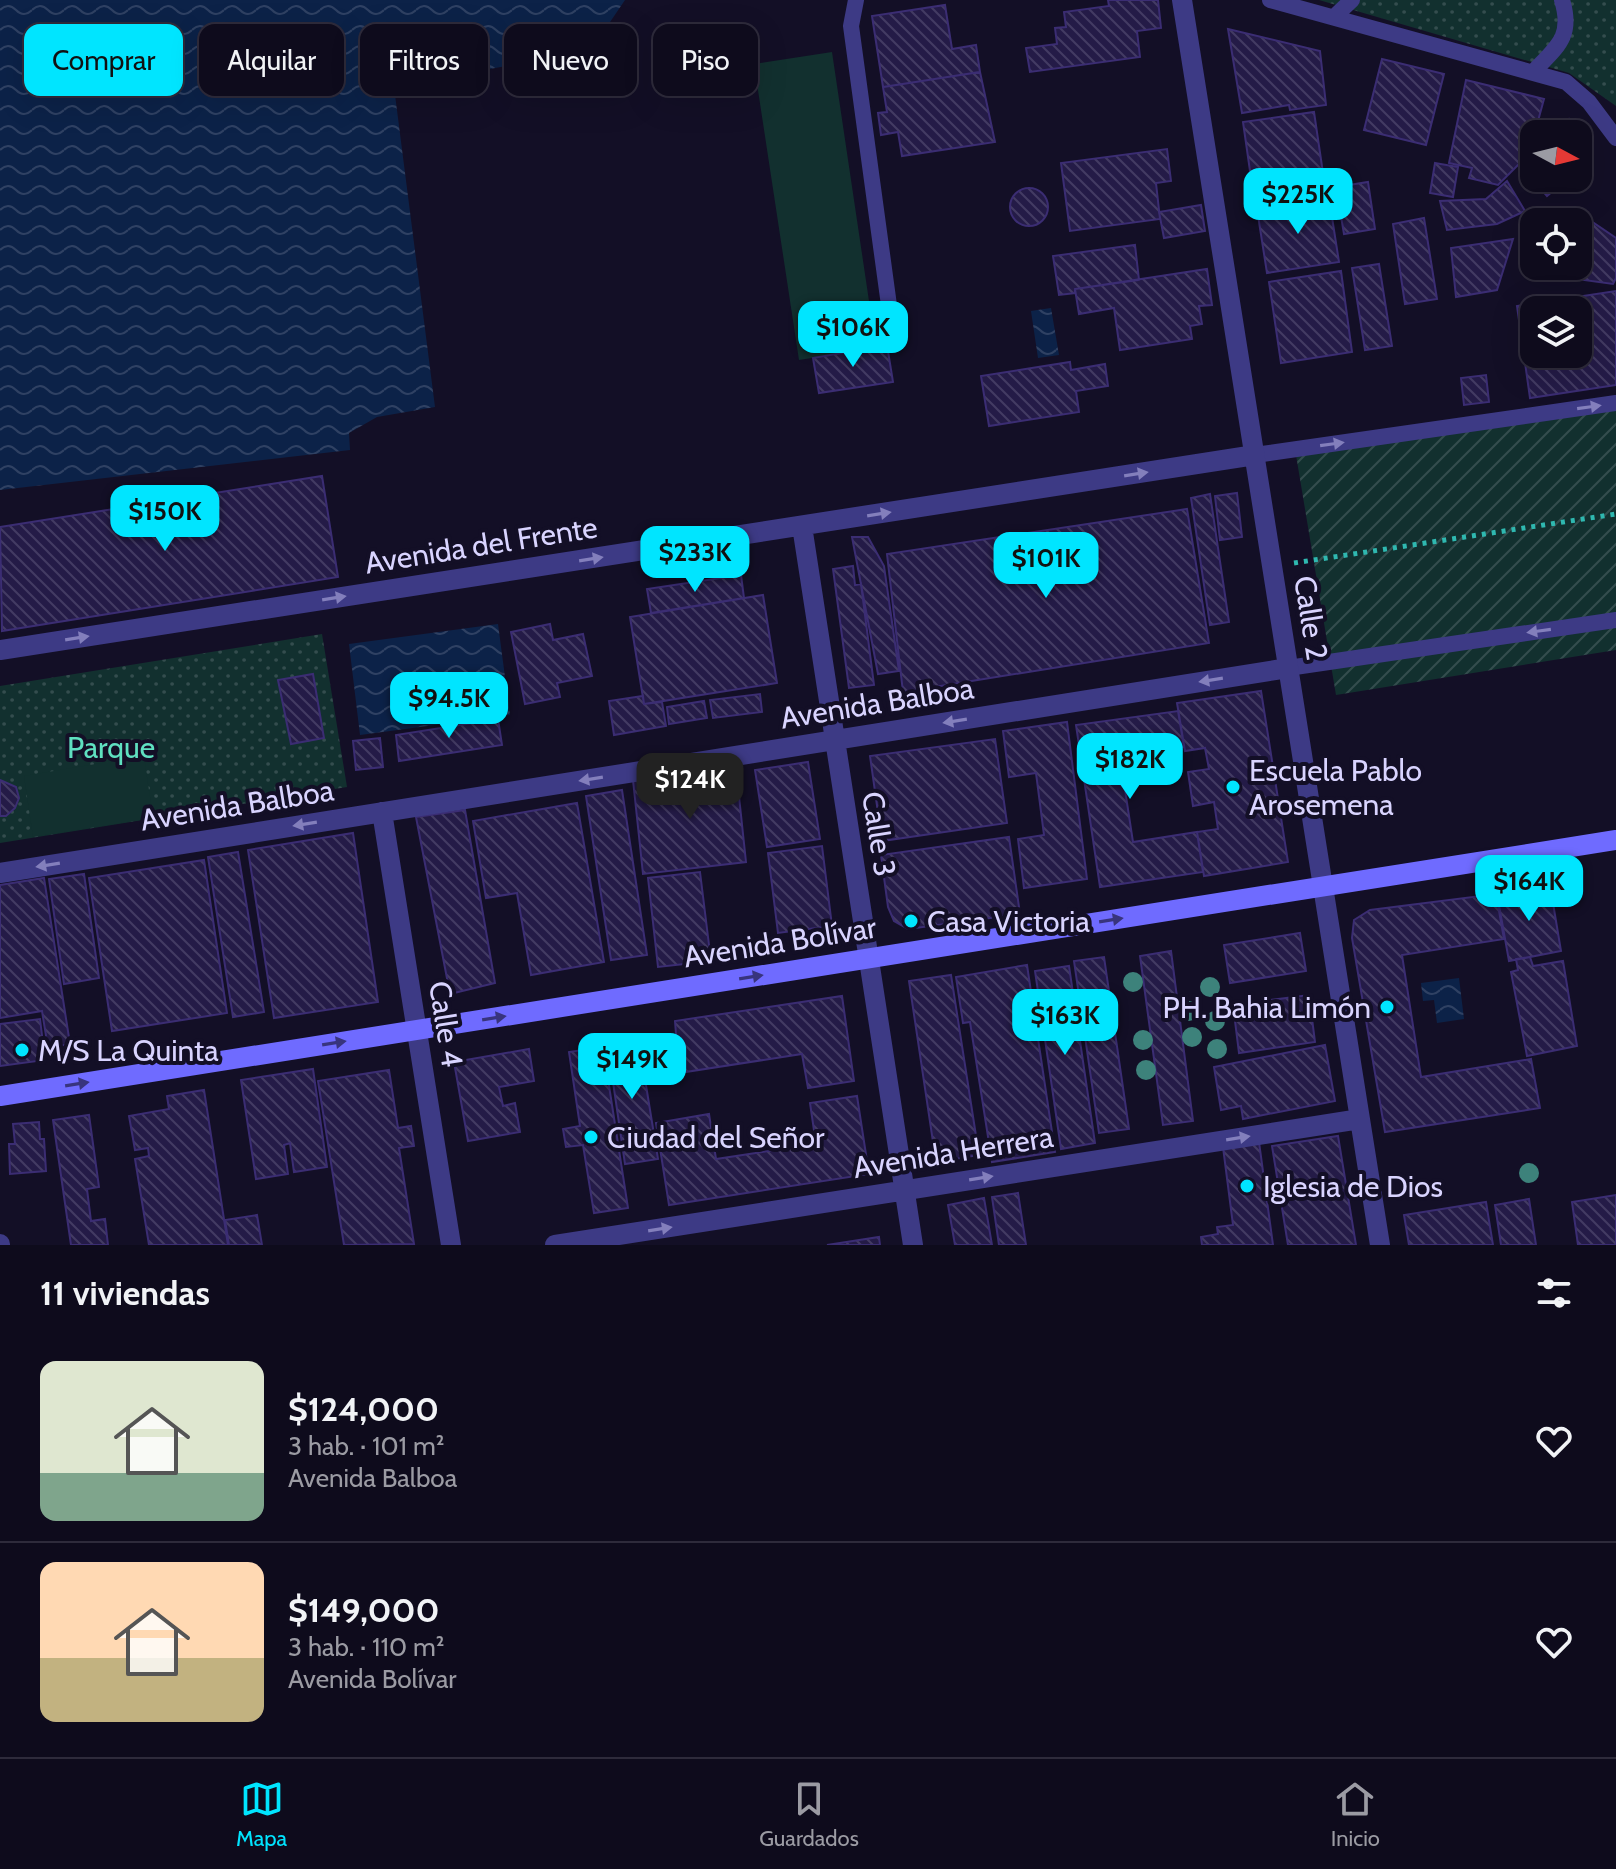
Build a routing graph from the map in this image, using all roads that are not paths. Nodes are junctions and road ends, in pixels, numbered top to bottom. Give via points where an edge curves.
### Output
1 (856, 0) edge
2 (1182, 0) edge
3 (1270, 0) edge
4 (1338, 0) edge
5 (1352, 0) edge
6 (1562, 0) edge
7 (1334, 17) junction
8 (1534, 71) junction
9 (1616, 138) edge
10 (891, 320) dead end
11 (1616, 403) edge
12 (1255, 455) junction
13 (802, 526) junction
14 (1616, 620) edge
15 (0, 650) edge
16 (1288, 668) junction
17 (834, 740) junction
18 (382, 812) junction
19 (1616, 840) edge
20 (0, 873) edge
21 (1323, 886) junction
22 (868, 958) junction
23 (417, 1030) junction
24 (0, 1096) edge
25 (1360, 1119) junction
26 (904, 1190) junction
27 (451, 1245) edge
28 (555, 1245) edge
29 (913, 1245) edge
30 (1380, 1245) edge

1 - 10 lane via 851,26
2 - 12 street, Calle 2
3 - 7 lane
4 - 7 lane
5 - 7 lane
6 - 8 lane via 1568,21 1559,45
7 - 8 lane
8 - 9 lane via 1566,82
12 -> 11 lane
13 -> 12 street, Avenida del Frente
12 - 16 street, Calle 2
15 -> 13 street, Avenida del Frente
13 - 17 street, Calle 3
14 -> 16 lane
16 -> 17 street, Avenida Balboa
16 - 21 street, Calle 2
17 -> 18 street, Avenida Balboa
17 - 22 street, Calle 3
18 -> 20 street, Avenida Balboa
18 - 23 street, Calle 4
19 - 21 street, Avenida Bolívar
22 -> 21 street, Avenida Bolívar
21 - 25 street, Calle 2
23 -> 22 street, Avenida Bolívar
22 - 26 street, Calle 3
24 -> 23 street, Avenida Bolívar
23 - 27 street, Calle 4
26 -> 25 street, Avenida Herrera
25 - 30 street, Calle 2
28 -> 26 street, Avenida Herrera
26 - 29 street, Calle 3

